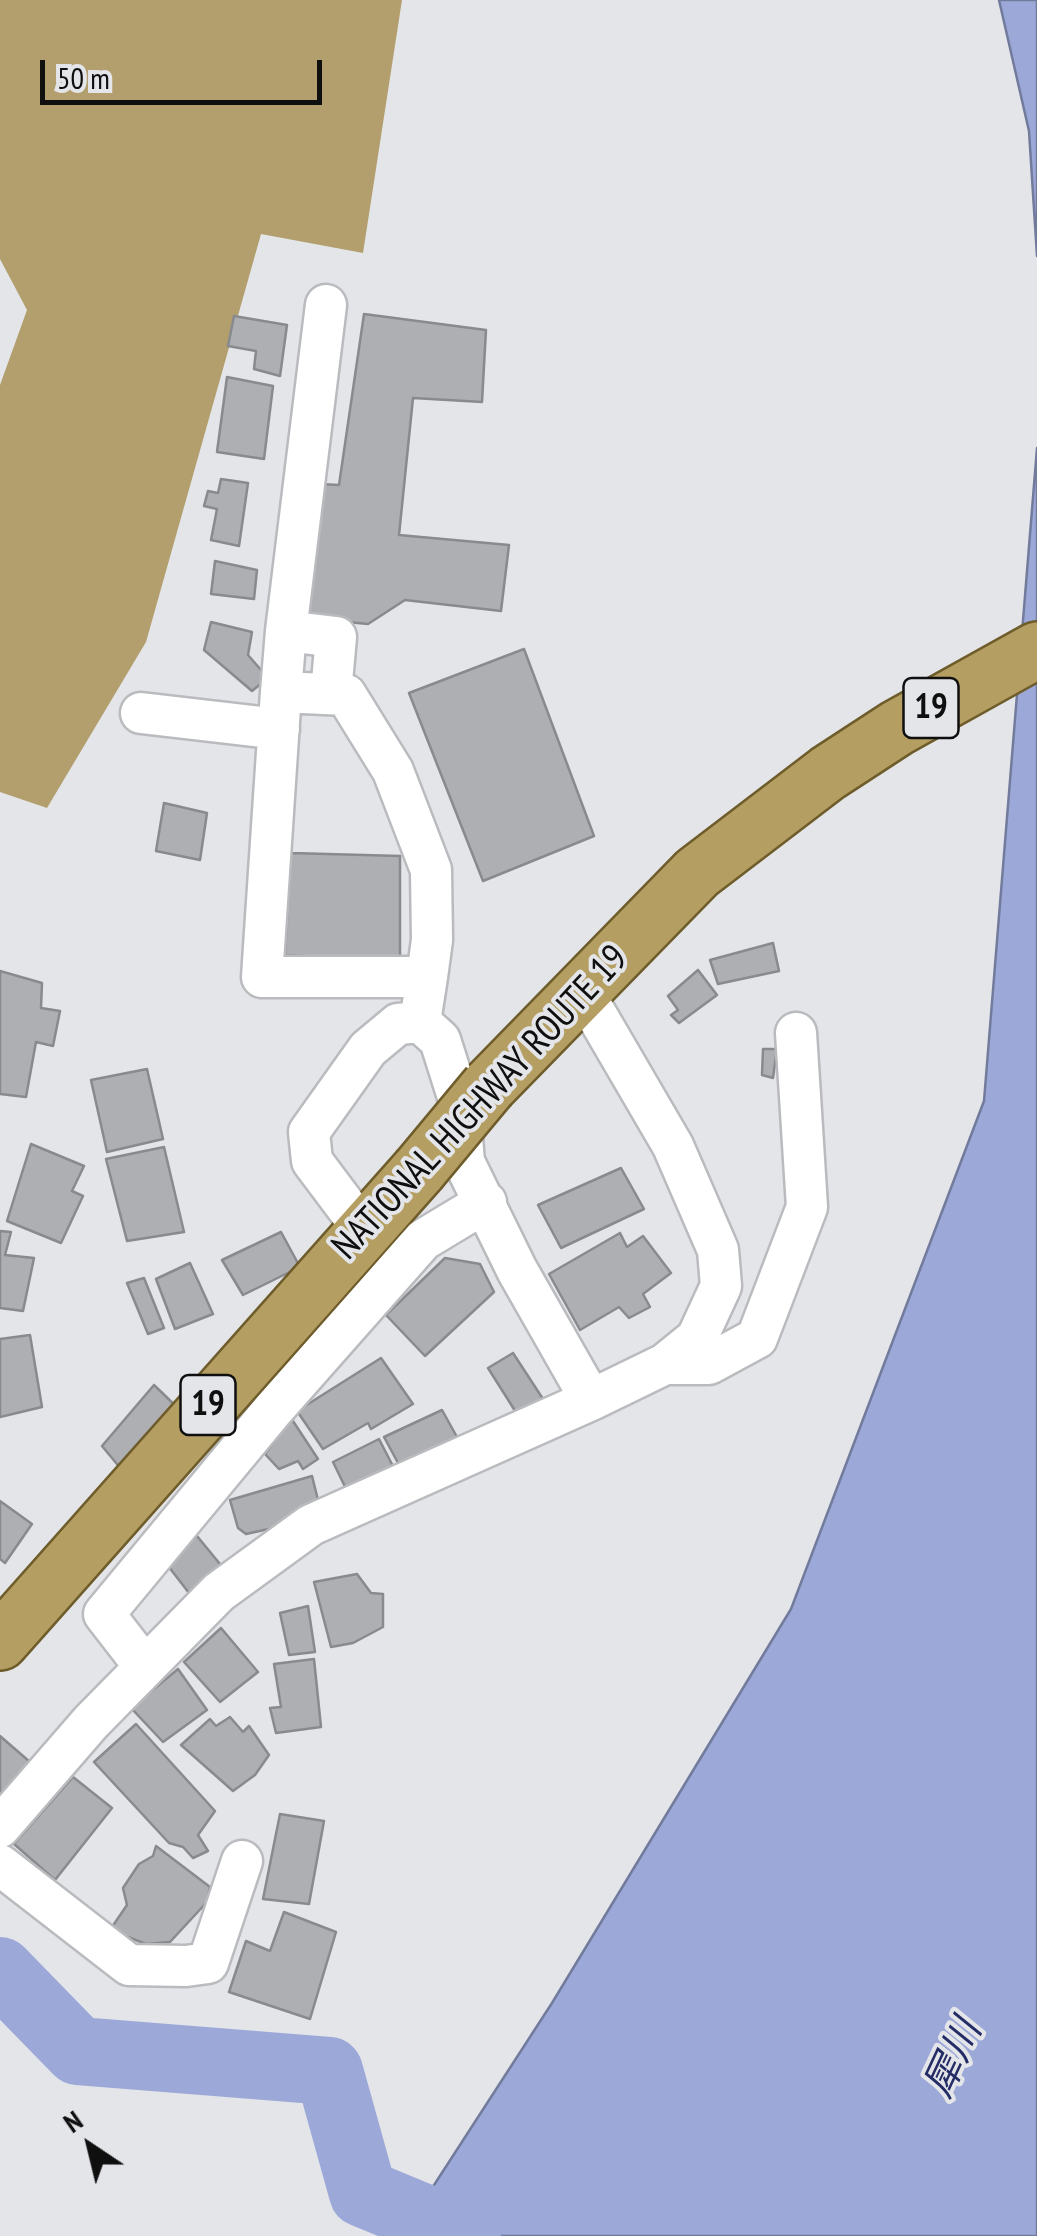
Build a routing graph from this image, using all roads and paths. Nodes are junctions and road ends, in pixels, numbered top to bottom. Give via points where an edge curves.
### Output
1 (326, 305) dead end
2 (286, 631) junction
3 (1037, 650) edge
4 (331, 694) junction
5 (280, 710) junction
6 (142, 713) dead end
7 (426, 977) junction
8 (582, 990) junction
9 (420, 1022) junction
10 (796, 1033) dead end
11 (486, 1202) junction
12 (362, 1230) junction
13 (666, 1364) junction
14 (591, 1400) junction
15 (0, 1642) edge
16 (145, 1667) junction
17 (0, 1827) edge
18 (242, 1862) dead end
19 (0, 1865) edge

1 - 2 street
2 - 4 street via 336,636
2 - 5 street
3 - 8 highway, NATIONAL HIGHWAY ROUTE 19 / 19 via 828,772 698,873
4 - 5 street
4 - 7 street via 346,695 393,772 430,870
5 - 6 street
5 - 7 street via 262,977
7 - 9 street
8 - 12 highway, NATIONAL HIGHWAY ROUTE 19 / 19, bridge
8 - 13 street via 673,1146 718,1250 721,1286 698,1338
9 - 11 street via 440,1040 459,1100 464,1162
9 - 12 street via 398,1024 368,1049 309,1132 312,1161
10 - 13 street via 807,1206 757,1338 709,1364
11 - 14 street
11 - 16 street via 423,1240 104,1614
12 - 15 highway, NATIONAL HIGHWAY ROUTE 19 / 19
13 - 14 street
14 - 16 street via 311,1525 218,1592
16 - 17 street
18 - 19 street via 208,1963 186,1966 129,1965

